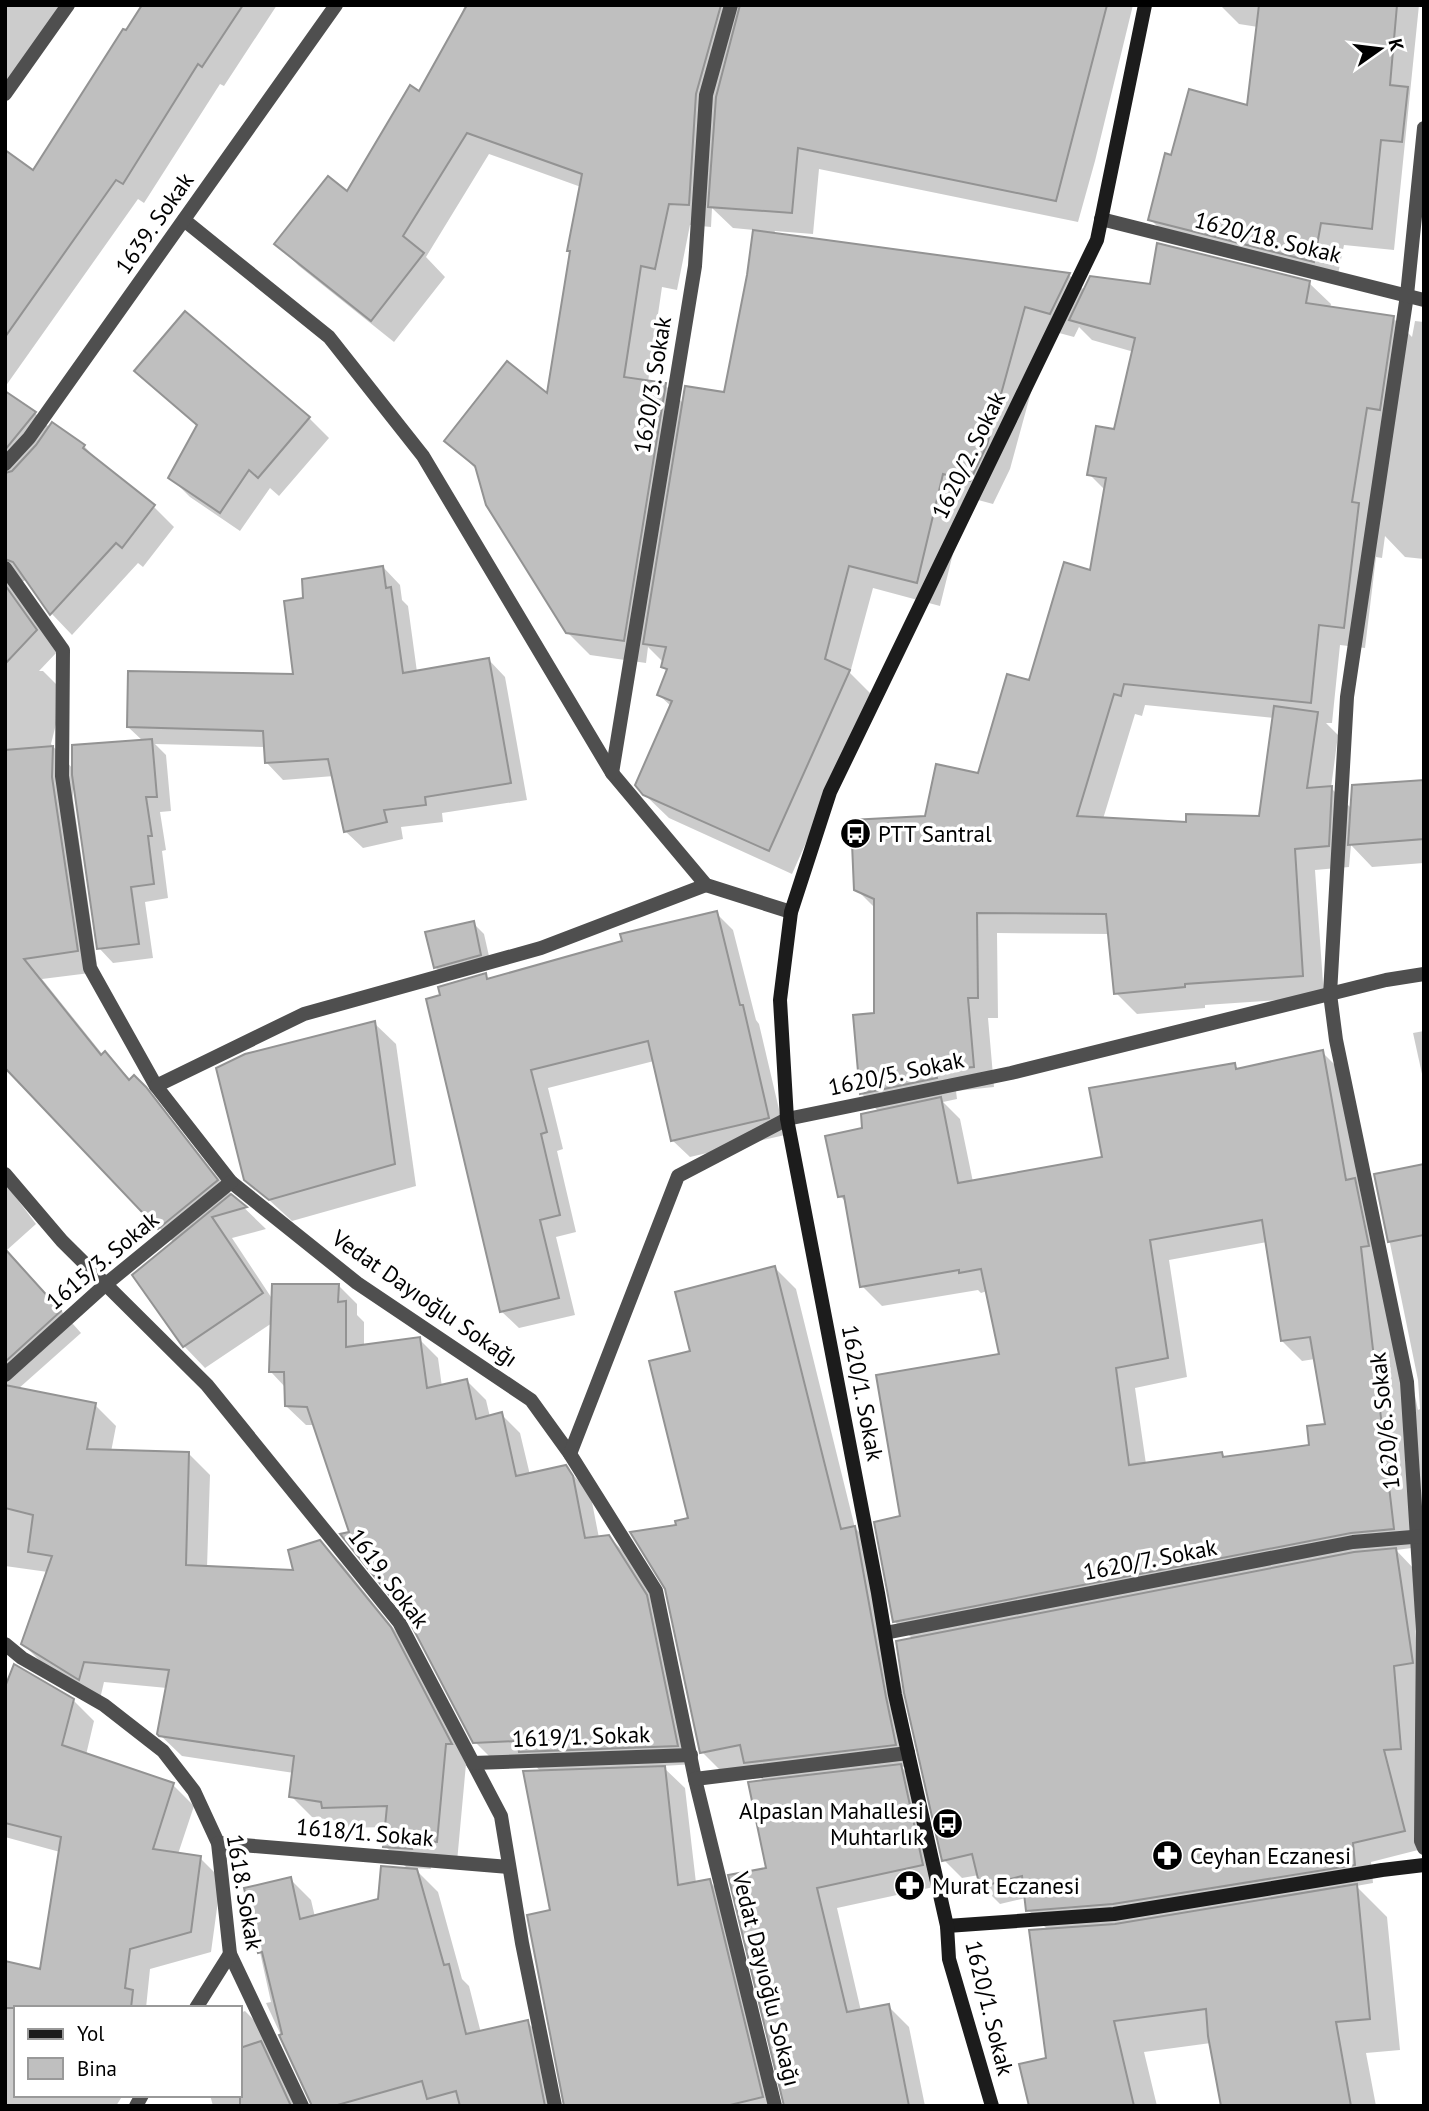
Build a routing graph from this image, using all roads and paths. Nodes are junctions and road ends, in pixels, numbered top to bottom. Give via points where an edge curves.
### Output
1 (68, 5) edge
2 (336, 5) edge
3 (731, 5) edge
4 (1146, 5) edge
5 (5, 94) edge
6 (1424, 128) edge
7 (1101, 219) junction
8 (184, 220) junction
9 (1407, 295) junction
10 (1424, 300) edge
11 (5, 464) edge
12 (5, 568) edge
13 (612, 773) junction
14 (706, 884) junction
15 (791, 912) junction
16 (1424, 974) edge
17 (1330, 994) junction
18 (156, 1086) junction
19 (787, 1119) junction
20 (5, 1174) edge
21 (231, 1182) junction
22 (106, 1284) junction
23 (5, 1375) edge
24 (570, 1454) junction
25 (1421, 1536) edge
26 (885, 1633) junction
27 (5, 1644) edge
28 (908, 1753) junction
29 (691, 1755) junction
30 (473, 1763) junction
31 (695, 1779) junction
32 (218, 1843) junction
33 (1424, 1848) edge
34 (1424, 1865) edge
35 (509, 1867) junction
36 (947, 1926) junction
37 (230, 1954) junction
38 (197, 2006) edge
39 (302, 2106) edge
40 (555, 2106) edge
41 (775, 2106) edge
42 (992, 2106) edge

1 - 5 street
2 - 8 street, 1639. Sokak
3 - 13 street, 1620/3. Sokak via 706,95 695,266
4 - 7 main road, 1620/2. Sokak
6 - 9 street, 1620/6. Sokak
7 - 9 street, 1620/18. Sokak
7 - 15 main road, 1620/2. Sokak via 1097,240 830,792
8 - 11 street, 1639. Sokak via 29,438
8 - 13 street via 329,337 423,456
9 - 10 street, 1620/18. Sokak
9 - 17 street, 1620/6. Sokak via 1347,697
12 - 18 street, Vedat Dayıoğlu Sokağı via 63,650 62,776 90,968
13 - 14 street
14 - 15 street
14 - 18 street via 541,948 304,1014
15 - 19 main road, 1620/1. Sokak via 779,1000
16 - 17 street, 1620/5. Sokak
17 - 19 street, 1620/5. Sokak via 1011,1073
17 - 25 street, 1620/6. Sokak via 1407,1382
18 - 21 street, Vedat Dayıoğlu Sokağı
19 - 24 street, 1620/5. Sokak via 678,1176
19 - 26 main road, 1620/1. Sokak
20 - 22 street, 1619. Sokak
21 - 22 street, 1615/3. Sokak
21 - 24 street, Vedat Dayıoğlu Sokağı via 357,1283 531,1400
22 - 23 street, 1615/3. Sokak
22 - 30 street, 1619. Sokak via 207,1385 399,1622
24 - 29 street, Vedat Dayıoğlu Sokağı via 656,1591
25 - 26 street, 1620/7. Sokak via 1353,1542
25 - 33 street, 1620/6. Sokak
26 - 28 main road, 1620/1. Sokak
27 - 32 street, 1618. Sokak via 104,1705 163,1751 194,1791
28 - 31 street
28 - 36 main road, 1620/1. Sokak
29 - 30 street, 1619/1. Sokak
29 - 31 street, Vedat Dayıoğlu Sokağı
30 - 35 street, 1619. Sokak via 501,1816
31 - 41 street, Vedat Dayıoğlu Sokağı
32 - 35 street, 1618/1. Sokak
32 - 37 street, 1618. Sokak
34 - 36 main road via 1114,1914
35 - 40 street, 1619. Sokak
36 - 42 main road, 1620/1. Sokak via 949,1959
37 - 38 street
37 - 39 street, 1618. Sokak

